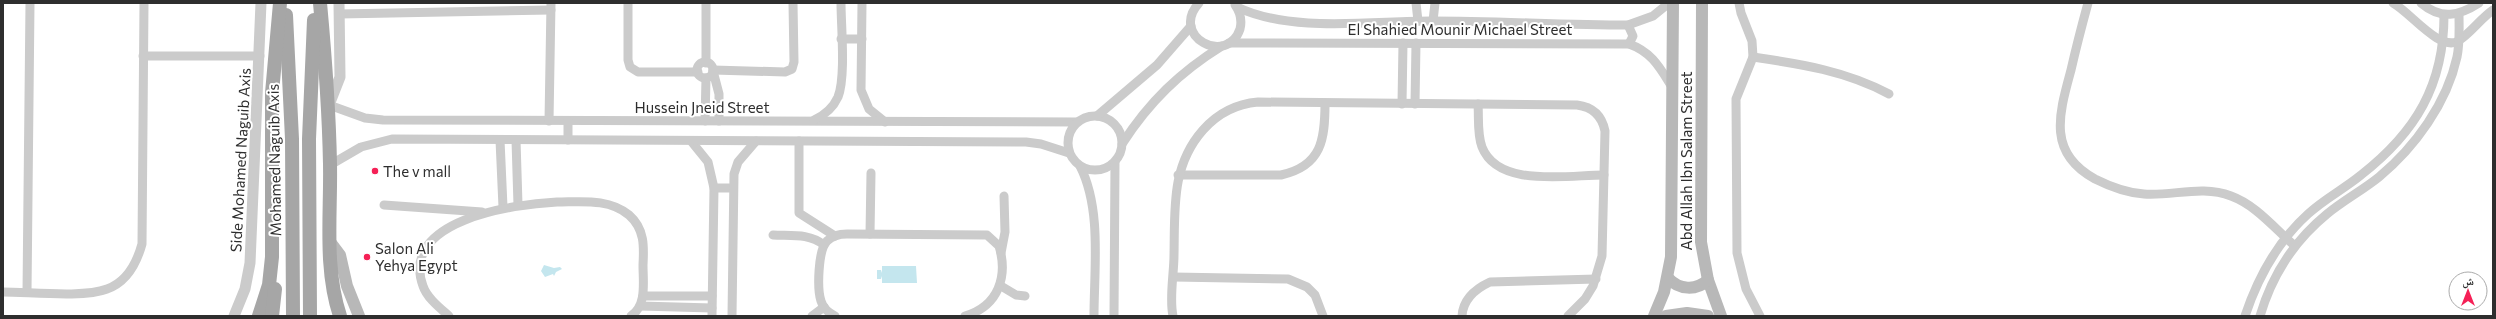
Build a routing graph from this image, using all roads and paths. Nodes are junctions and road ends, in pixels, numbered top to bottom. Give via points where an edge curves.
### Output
1 (30, 3) edge
2 (144, 3) edge
3 (261, 3) edge
4 (280, 3) edge
5 (286, 3) edge
6 (315, 3) edge
7 (320, 3) edge
8 (628, 3) edge
9 (706, 3) edge
10 (793, 3) edge
11 (841, 3) edge
12 (862, 3) edge
13 (1416, 3) edge
14 (1435, 3) edge
15 (1669, 3) edge
16 (1673, 3) edge
17 (1702, 3) edge
18 (1739, 3) edge
19 (2088, 3) edge
20 (2393, 3) edge
21 (2421, 3) edge
22 (2479, 3) edge
23 (1197, 4) edge
24 (1235, 5) edge
25 (551, 6) edge
26 (461, 7) edge
27 (339, 9) edge
28 (2493, 10) edge
29 (2459, 14) junction
30 (2444, 15) junction
31 (1418, 21) junction
32 (1433, 21) junction
33 (1628, 25) junction
34 (1191, 26) junction
35 (841, 39) junction
36 (862, 39) junction
37 (2459, 40) junction
38 (2444, 42) junction
39 (1403, 43) junction
40 (1416, 43) junction
41 (1225, 44) junction
42 (1629, 44) junction
43 (143, 56) junction
44 (260, 56) junction
45 (1753, 57) junction
46 (706, 63) junction
47 (713, 70) junction
48 (698, 72) junction
49 (706, 78) junction
50 (1672, 87) junction
51 (1889, 94) dead end
52 (1325, 103) junction
53 (1402, 104) junction
54 (1415, 104) junction
55 (1478, 104) junction
56 (329, 105) junction
57 (1097, 116) junction
58 (549, 120) junction
59 (568, 120) junction
60 (705, 121) junction
61 (719, 121) junction
62 (812, 121) junction
63 (885, 122) junction
64 (1077, 122) junction
65 (500, 140) junction
66 (516, 140) junction
67 (568, 140) junction
68 (691, 140) junction
69 (756, 141) junction
70 (799, 141) junction
71 (1122, 144) junction
72 (1069, 153) junction
73 (1115, 162) junction
74 (330, 165) junction
75 (1080, 166) junction
76 (871, 174) dead end
77 (1178, 175) junction
78 (1604, 175) junction
79 (2346, 186) junction
80 (714, 188) junction
81 (733, 188) junction
82 (2354, 195) junction
83 (1004, 196) dead end
84 (2319, 204) junction
85 (384, 205) dead end
86 (518, 205) junction
87 (503, 208) junction
88 (485, 212) junction
89 (2327, 214) junction
90 (870, 234) junction
91 (774, 235) dead end
92 (835, 236) junction
93 (2285, 238) junction
94 (331, 243) junction
95 (824, 245) junction
96 (2295, 246) junction
97 (1001, 254) junction
98 (272, 257) junction
99 (331, 267) junction
100 (1174, 277) junction
101 (1668, 278) junction
102 (1596, 279) junction
103 (1708, 280) junction
104 (1001, 286) junction
105 (3, 292) edge
106 (27, 292) junction
107 (643, 296) junction
108 (712, 296) junction
109 (1025, 296) dead end
110 (640, 306) junction
111 (824, 307) junction
112 (712, 312) edge
113 (234, 316) edge
114 (259, 316) edge
115 (272, 316) edge
116 (293, 316) edge
117 (310, 316) edge
118 (331, 316) edge
119 (340, 316) edge
120 (359, 316) edge
121 (449, 316) edge
122 (631, 316) edge
123 (732, 316) edge
124 (812, 316) edge
125 (835, 316) edge
126 (966, 316) edge
127 (1094, 316) edge
128 (1114, 316) edge
129 (1173, 316) edge
130 (1323, 316) edge
131 (1462, 316) edge
132 (1568, 316) edge
133 (1654, 316) edge
134 (1666, 316) edge
135 (1708, 316) edge
136 (1721, 316) edge
137 (1760, 316) edge
138 (2245, 316) edge
139 (2260, 316) edge

1 - 106 street
2 - 43 street
3 - 44 street, Side Mohamed Naguib Axis
4 - 98 main road via 272,93
5 - 116 main road, Mohamed Naguib Axis via 292,139
6 - 117 main road via 309,139
7 - 56 main road
8 - 48 street via 630,68 638,72
9 - 46 street
10 - 47 street via 792,69 785,72
11 - 35 street
12 - 36 street
13 - 31 street
14 - 32 street
15 - 33 street, El Shahied Mounir Michael Street via 1653,16
16 - 50 main road, Abd Allah Ibn Salam Street
17 - 103 main road, Abd Allah Ibn Salam Street via 1701,228 1702,255
18 - 45 street via 1740,13 1752,41
19 - 93 street via 2059,122 2066,151 2074,163 2090,176 2125,191 2145,194 2207,190 2233,197 2255,210
20 - 38 street
21 - 30 street
22 - 29 street
23 - 34 street via 1192,13
24 - 31 street, El Shahied Mounir Michael Street via 1264,18 1293,23
24 - 41 street via 1241,20 1240,27 1234,39
25 - 26 street
25 - 58 street
26 - 27 street
27 - 56 street via 340,77
28 - 37 street
29 - 30 street
29 - 37 street
30 - 38 street
31 - 32 street, El Shahied Mounir Michael Street
32 - 33 street, El Shahied Mounir Michael Street
33 - 42 street via 1633,36
34 - 41 street, El Shahied Mounir Michael Street via 1202,43 1209,46
34 - 57 street via 1157,65
35 - 36 street
35 - 62 street via 841,87 838,96 828,111
36 - 63 street via 863,95 869,109
37 - 38 street
37 - 82 street via 2454,70 2424,128 2396,162
38 - 79 street via 2435,80 2417,115 2389,150
39 - 40 street, El Shahied Mounir Michael Street
39 - 41 street, El Shahied Mounir Michael Street
39 - 53 street
40 - 42 street, El Shahied Mounir Michael Street
40 - 54 street
41 - 71 street via 1176,78 1155,98
42 - 50 street, El Shahied Mounir Michael Street via 1647,52
43 - 44 street
43 - 106 street via 142,238 138,257 124,278 107,289 81,292
44 - 113 street, Side Mohamed Naguib Axis via 250,263 245,289
45 - 51 street via 1827,69 1868,82
45 - 137 street via 1736,99 1737,254 1746,289
46 - 47 street via 710,64
46 - 48 street via 700,65
47 - 49 street
47 - 61 street via 718,94
48 - 49 street
49 - 60 street
50 - 101 main road, Abd Allah Ibn Salam Street via 1672,239
52 - 53 street
52 - 77 street via 1258,102 1227,110 1209,122 1195,138 1184,156
52 - 77 street via 1325,133 1322,142 1312,159 1296,170 1281,175
53 - 54 street
54 - 55 street
55 - 78 street via 1481,146 1491,161 1505,172 1527,175
55 - 78 street via 1577,105 1593,110 1601,119 1605,131
56 - 58 street, Hussein Jneid Street via 366,118 383,120
56 - 74 main road
57 - 64 street via 1090,116
57 - 71 street via 1113,123 1120,132
58 - 59 street, Hussein Jneid Street
59 - 60 street, Hussein Jneid Street
59 - 67 street
60 - 61 street, Hussein Jneid Street
61 - 62 street, Hussein Jneid Street
62 - 63 street, Hussein Jneid Street
63 - 64 street, Hussein Jneid Street
64 - 72 street via 1069,133
65 - 66 street
65 - 74 street via 381,140 360,146
65 - 87 street
66 - 67 street
66 - 86 street
67 - 68 street
68 - 69 street
68 - 80 street via 708,162
69 - 70 street
69 - 81 street via 738,162
70 - 72 street via 1026,142
70 - 92 street via 799,213
71 - 73 street
72 - 75 street
73 - 75 street via 1095,171
73 - 128 street
74 - 94 main road
75 - 127 street via 1089,187 1093,210
76 - 90 street
77 - 100 street
78 - 102 street via 1602,256
79 - 82 street
79 - 84 street
80 - 81 street
80 - 108 street
81 - 123 street
82 - 89 street
83 - 97 street via 1005,232
84 - 89 street
84 - 93 street
85 - 88 street
86 - 87 street
86 - 107 street via 582,201 608,204 620,208 631,216 644,238
87 - 88 street
88 - 121 street via 452,226 430,243 422,257 420,272 423,288
89 - 96 street
90 - 92 street
90 - 97 street via 987,235 994,239
91 - 95 street via 812,237
92 - 95 street
93 - 96 street
93 - 138 street via 2260,278
94 - 99 main road
94 - 120 main road via 340,255 347,286
95 - 111 street via 820,254 820,293
96 - 139 street via 2273,280
97 - 104 street
98 - 114 main road via 269,285
98 - 115 main road via 275,282
99 - 118 main road via 328,294
99 - 119 main road
100 - 129 street
100 - 130 street via 1288,280 1307,287 1315,295
101 - 103 main road via 1683,288 1696,287
101 - 133 main road, Abd Allah Ibn Salam Street
102 - 131 street via 1490,282 1468,297
102 - 132 street via 1585,299
103 - 136 main road, Abd Allah Ibn Salam Street
104 - 109 street via 1012,294
104 - 126 street via 985,306
105 - 106 street
107 - 108 street
107 - 110 street
108 - 112 street
110 - 112 street
110 - 122 street
111 - 124 street
111 - 125 street
134 - 135 main road via 1688,313

